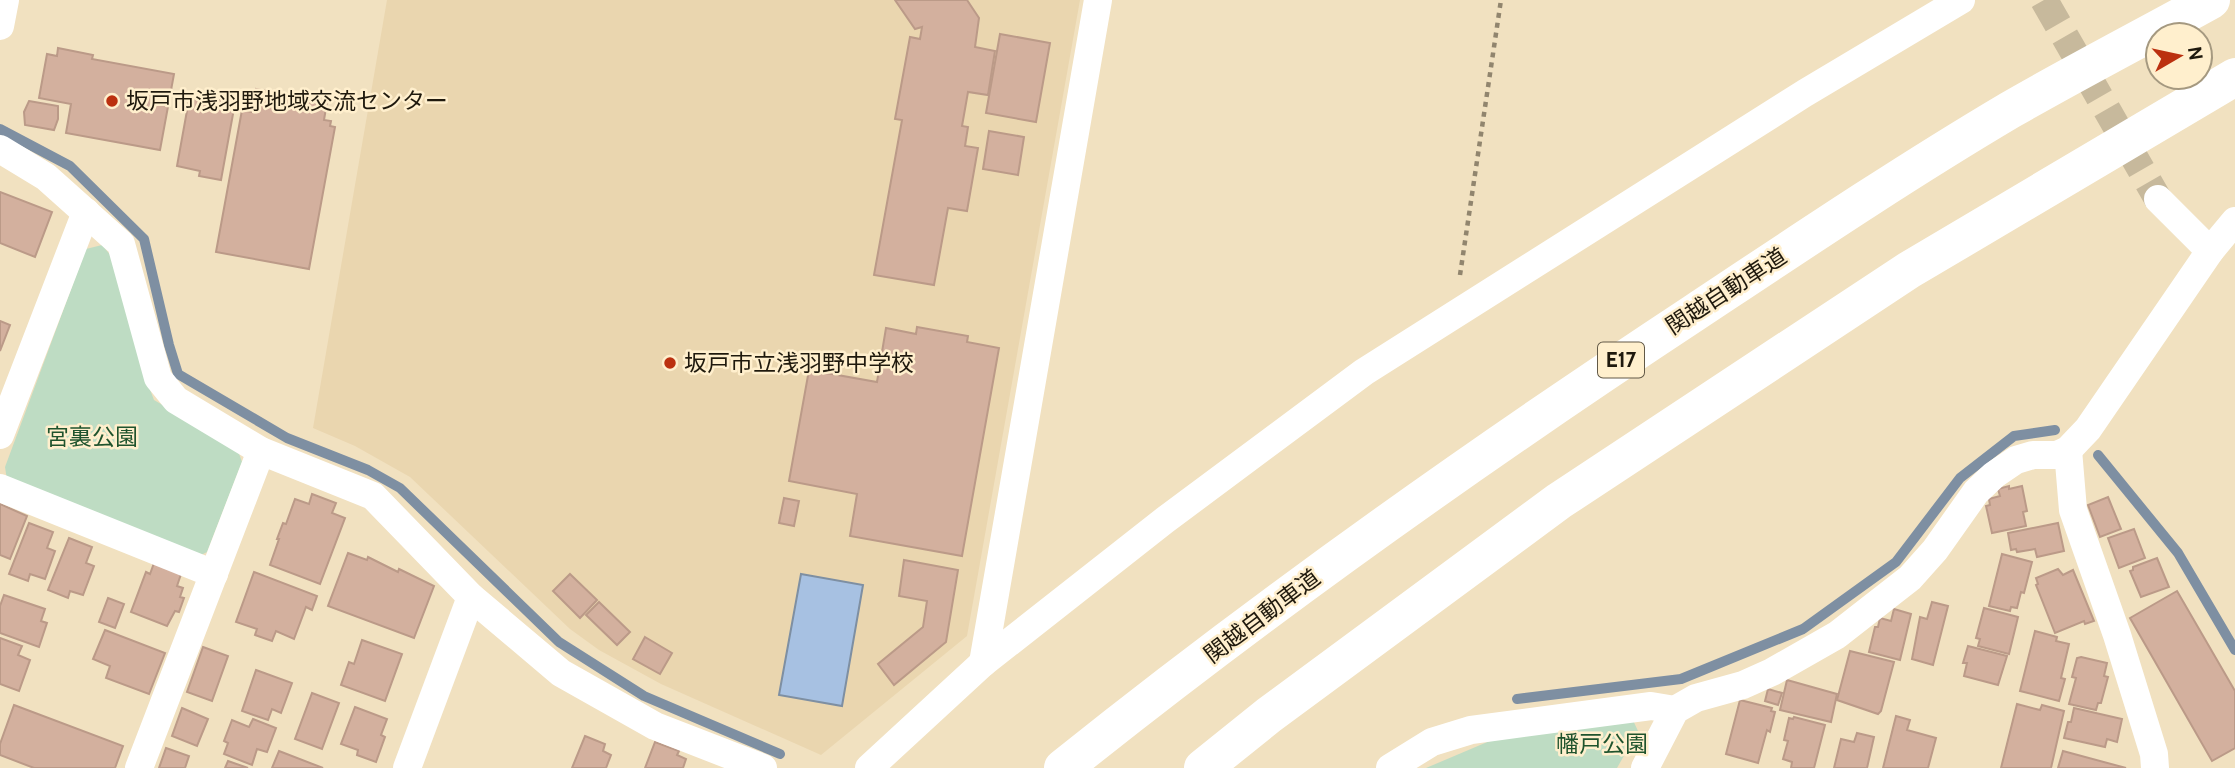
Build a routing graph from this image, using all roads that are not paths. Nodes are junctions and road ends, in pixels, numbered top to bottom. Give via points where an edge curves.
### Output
1 (5, 0) edge
2 (1098, 0) edge
3 (1961, 0) edge
4 (2211, 0) edge
5 (0, 26) edge
6 (2235, 77) edge
7 (0, 149) edge
8 (2158, 199) tunnel mouth
9 (86, 212) junction
10 (2235, 221) edge
11 (2210, 251) junction
12 (0, 435) edge
13 (2068, 450) junction
14 (261, 451) junction
15 (0, 488) edge
16 (214, 575) junction
17 (471, 597) junction
18 (983, 663) junction
19 (1675, 710) junction
20 (139, 768) edge
21 (407, 768) edge
22 (764, 768) edge
23 (869, 768) edge
24 (1063, 768) edge
25 (1203, 768) edge
26 (1390, 768) edge
27 (1645, 768) edge
28 (2155, 768) edge

1 - 5 street
2 - 18 street
3 - 18 street via 1805,93 1364,372
4 - 24 highway, 関越自動車道 / E17 via 2012,110 1874,194 1495,445
6 - 25 highway via 1909,270 1570,493
7 - 9 street via 46,177
8 - 11 street
9 - 12 street
9 - 14 street via 121,244 158,378 176,400
10 - 11 street
11 - 13 street via 2088,429
13 - 19 street via 2016,460 1994,475 1910,578 1837,635 1772,672 1696,698
13 - 28 street via 2073,510 2117,635
14 - 16 street
14 - 17 street via 373,496
15 - 16 street
16 - 20 street
17 - 21 street
17 - 22 street via 561,673 656,726
18 - 23 street
19 - 26 street via 1651,706 1471,730 1432,742
19 - 27 street

